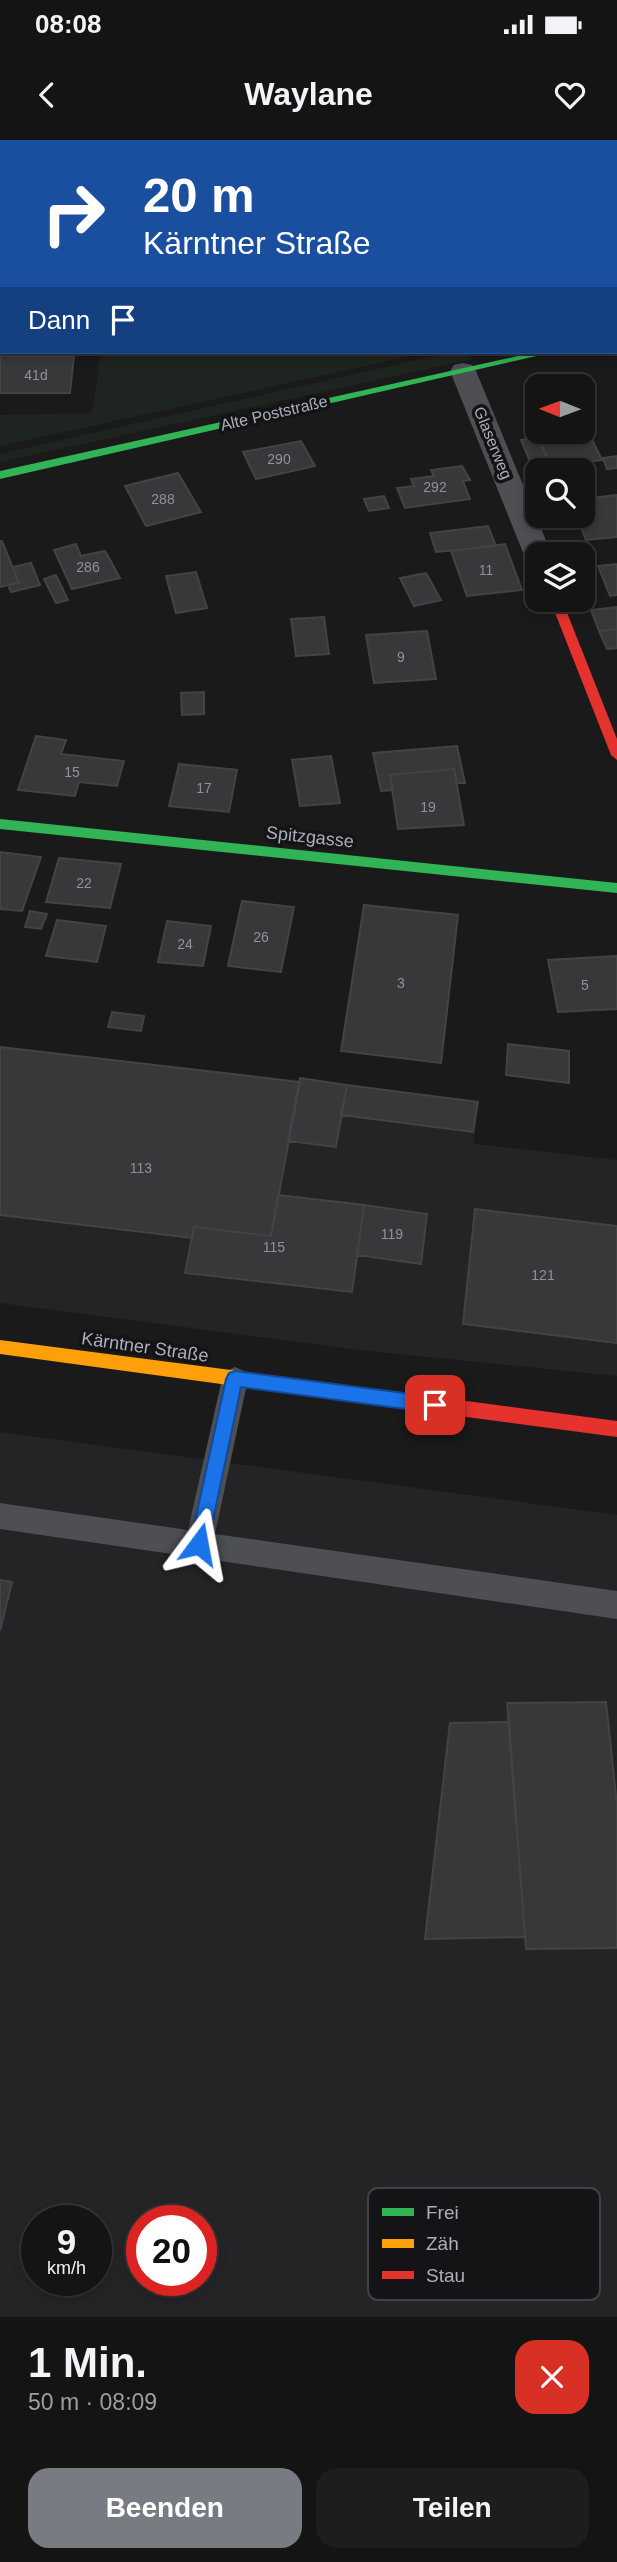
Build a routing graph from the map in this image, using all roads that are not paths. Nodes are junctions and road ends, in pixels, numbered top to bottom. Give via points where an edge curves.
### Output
1 (540, 354) edge
2 (463, 371) junction
3 (0, 475) edge
4 (533, 542) edge
5 (561, 612) edge
6 (617, 755) edge
7 (0, 824) edge
8 (617, 888) edge
9 (0, 1347) edge
10 (235, 1379) junction
11 (617, 1429) edge
12 (0, 1516) edge
13 (199, 1544) junction
14 (617, 1605) edge

1 - 2 street, Alte Poststraße
2 - 3 street, Alte Poststraße
2 - 4 street, Glaserweg
5 - 6 street
7 - 8 street, Spitzgasse
9 - 10 street, Kärntner Straße
10 - 11 street, Kärntner Straße
10 - 13 lane
12 - 13 lane
13 - 14 lane

